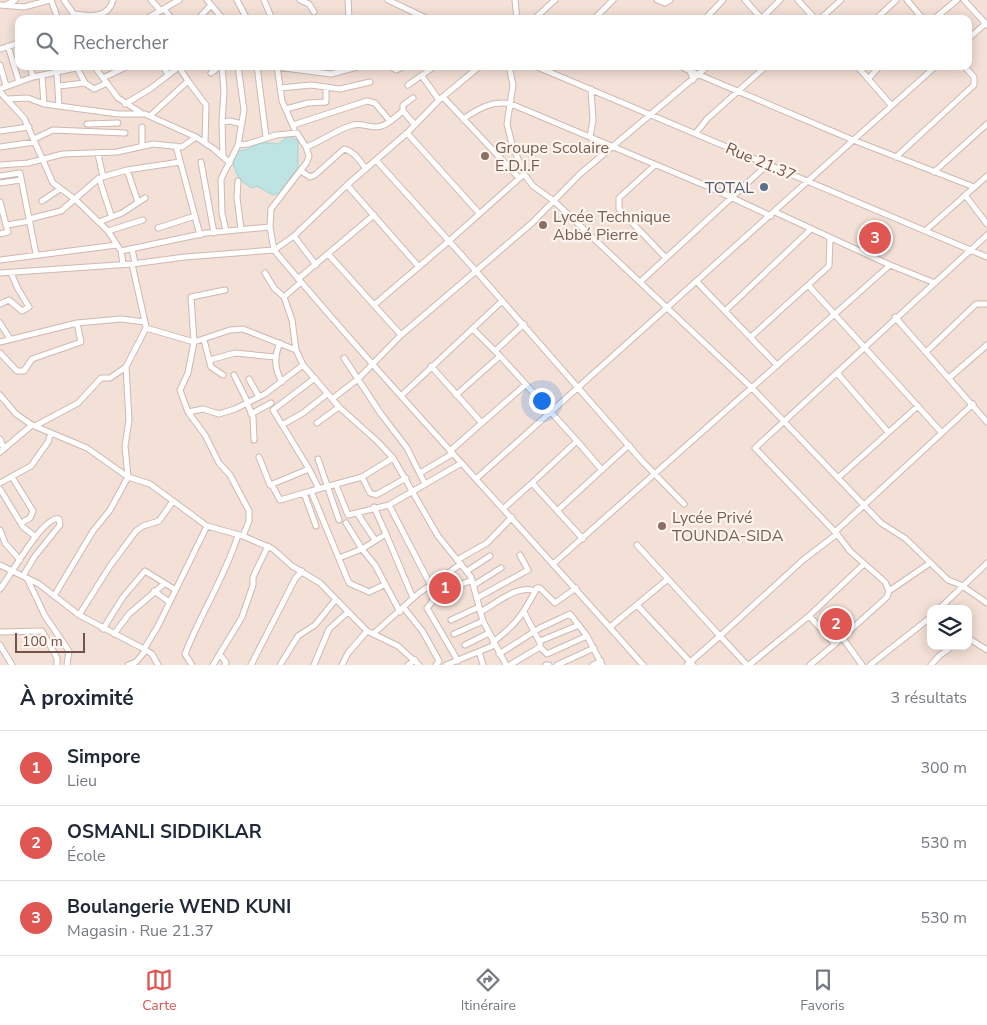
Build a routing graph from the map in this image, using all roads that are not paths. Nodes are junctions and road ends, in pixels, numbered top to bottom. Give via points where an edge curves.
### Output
1 (15, 0) edge
2 (51, 0) edge
3 (64, 0) edge
4 (113, 0) edge
5 (150, 0) edge
6 (179, 0) edge
7 (237, 0) edge
8 (264, 0) edge
9 (300, 0) edge
10 (348, 0) edge
11 (388, 0) edge
12 (515, 0) edge
13 (556, 0) edge
14 (613, 0) edge
15 (657, 0) edge
16 (670, 0) edge
17 (723, 0) edge
18 (744, 0) edge
19 (780, 0) edge
20 (798, 0) edge
21 (841, 0) edge
22 (896, 0) edge
23 (907, 0) edge
24 (957, 0) edge
25 (964, 0) edge
26 (209, 2) edge
27 (3, 5) edge
28 (163, 10) junction
29 (314, 12) dead end
30 (57, 15) edge
31 (75, 15) edge
32 (98, 15) edge
33 (154, 15) edge
34 (168, 15) edge
35 (202, 15) edge
36 (220, 15) edge
37 (245, 15) edge
38 (270, 15) edge
39 (349, 15) edge
40 (420, 15) edge
41 (517, 15) edge
42 (539, 15) edge
43 (598, 15) edge
44 (708, 15) edge
45 (757, 15) edge
46 (765, 15) edge
47 (811, 15) edge
48 (824, 15) edge
49 (880, 15) edge
50 (920, 15) edge
51 (939, 15) edge
52 (986, 24) edge
53 (972, 36) edge
54 (15, 43) edge
55 (8, 46) junction
56 (0, 49) edge
57 (0, 66) edge
58 (15, 69) edge
59 (15, 70) edge
60 (31, 70) edge
61 (66, 70) edge
62 (78, 70) edge
63 (97, 70) edge
64 (122, 70) edge
65 (165, 70) edge
66 (175, 70) edge
67 (182, 70) edge
68 (215, 70) edge
69 (221, 70) edge
70 (239, 70) edge
71 (258, 70) edge
72 (277, 70) edge
73 (299, 70) edge
74 (345, 70) edge
75 (430, 70) edge
76 (475, 70) edge
77 (510, 70) edge
78 (545, 70) edge
79 (703, 70) edge
80 (762, 70) edge
81 (860, 70) edge
82 (876, 70) edge
83 (931, 70) edge
84 (968, 70) edge
85 (690, 71) joint
86 (57, 73) junction
87 (211, 73) dead end
88 (700, 73) junction
89 (168, 74) junction
90 (42, 75) junction
91 (422, 76) junction
92 (33, 78) junction
93 (868, 79) junction
94 (692, 80) junction
95 (105, 81) junction
96 (188, 81) junction
97 (19, 82) junction
98 (370, 82) dead end
99 (84, 83) junction
100 (408, 85) dead end
101 (6, 86) junction
102 (59, 86) junction
103 (326, 87) junction
104 (280, 88) junction
105 (591, 89) junction
106 (0, 91) edge
107 (738, 91) junction
108 (413, 98) dead end
109 (7, 99) junction
110 (441, 99) junction
111 (44, 104) junction
112 (125, 104) junction
113 (511, 104) junction
114 (891, 105) junction
115 (60, 106) junction
116 (286, 109) junction
117 (403, 111) junction
118 (140, 113) junction
119 (650, 113) junction
120 (118, 114) junction
121 (151, 115) junction
122 (463, 119) junction
123 (390, 121) junction
124 (222, 122) junction
125 (118, 123) junction
126 (87, 124) dead end
127 (242, 124) junction
128 (987, 124) edge
129 (416, 125) junction
130 (142, 126) dead end
131 (293, 126) junction
132 (28, 128) junction
133 (0, 131) edge
134 (117, 133) junction
135 (124, 133) dead end
136 (297, 133) junction
137 (696, 133) junction
138 (407, 134) junction
139 (196, 137) junction
140 (266, 137) junction
141 (590, 137) junction
142 (34, 140) junction
143 (853, 140) junction
144 (205, 143) junction
145 (238, 145) junction
146 (142, 146) junction
147 (176, 146) junction
148 (0, 147) edge
149 (306, 147) junction
150 (614, 147) junction
151 (98, 154) junction
152 (223, 156) junction
153 (896, 158) junction
154 (43, 160) junction
155 (376, 160) junction
156 (180, 162) junction
157 (201, 162) dead end
158 (230, 163) junction
159 (768, 164) junction
160 (0, 166) edge
161 (654, 166) junction
162 (366, 169) junction
163 (127, 170) junction
164 (301, 171) junction
165 (934, 172) junction
166 (524, 174) junction
167 (0, 176) edge
168 (987, 176) edge
169 (101, 177) junction
170 (519, 178) junction
171 (21, 180) junction
172 (238, 181) dead end
173 (808, 181) junction
174 (0, 183) edge
175 (347, 185) junction
176 (974, 188) junction
177 (60, 189) junction
178 (965, 195) junction
179 (145, 198) dead end
180 (731, 198) junction
181 (76, 200) junction
182 (42, 201) dead end
183 (554, 201) junction
184 (0, 202) edge
185 (138, 202) junction
186 (479, 213) junction
187 (773, 214) junction
188 (374, 215) junction
189 (111, 216) junction
190 (195, 216) junction
191 (30, 220) junction
192 (143, 220) dead end
193 (99, 222) junction
194 (987, 224) edge
195 (7, 225) junction
196 (270, 226) junction
197 (158, 228) dead end
198 (108, 230) junction
199 (241, 230) junction
200 (810, 230) junction
201 (226, 231) junction
202 (925, 231) junction
203 (214, 233) junction
204 (0, 234) edge
205 (200, 234) junction
206 (987, 235) edge
207 (294, 236) junction
208 (830, 238) junction
209 (449, 241) junction
210 (117, 245) junction
211 (132, 249) junction
212 (274, 250) junction
213 (971, 250) junction
214 (121, 251) junction
215 (36, 254) junction
216 (328, 255) junction
217 (987, 257) edge
218 (666, 258) junction
219 (0, 260) edge
220 (123, 264) junction
221 (133, 264) junction
222 (316, 265) junction
223 (890, 265) junction
224 (419, 267) junction
225 (476, 271) junction
226 (0, 273) edge
227 (11, 273) junction
228 (266, 273) dead end
229 (300, 280) junction
230 (640, 282) junction
231 (697, 282) junction
232 (935, 283) junction
233 (808, 285) junction
234 (226, 290) dead end
235 (284, 296) junction
236 (502, 301) junction
237 (0, 304) edge
238 (987, 304) edge
239 (374, 305) junction
240 (667, 308) junction
241 (725, 311) junction
242 (835, 313) junction
243 (895, 317) junction
244 (0, 323) edge
245 (77, 323) junction
246 (524, 324) junction
247 (146, 325) junction
248 (473, 329) junction
249 (401, 335) junction
250 (752, 336) junction
251 (10, 339) junction
252 (204, 340) junction
253 (0, 342) edge
254 (194, 342) junction
255 (280, 343) junction
256 (987, 345) edge
257 (866, 348) junction
258 (296, 350) junction
259 (496, 351) junction
260 (926, 352) junction
261 (0, 353) edge
262 (500, 356) junction
263 (275, 357) junction
264 (344, 358) dead end
265 (210, 360) junction
266 (373, 362) junction
267 (776, 364) junction
268 (303, 365) junction
269 (431, 366) junction
270 (126, 367) junction
271 (838, 374) junction
272 (222, 375) dead end
273 (234, 375) dead end
274 (315, 378) junction
275 (949, 378) junction
276 (249, 379) dead end
277 (358, 379) junction
278 (282, 382) junction
279 (526, 384) junction
280 (579, 386) junction
281 (752, 388) junction
282 (327, 394) junction
283 (402, 395) junction
284 (456, 395) junction
285 (0, 396) edge
286 (259, 397) junction
287 (332, 399) junction
288 (248, 403) junction
289 (270, 403) dead end
290 (973, 404) junction
291 (918, 406) junction
292 (339, 407) junction
293 (188, 412) junction
294 (552, 412) junction
295 (252, 414) junction
296 (481, 422) junction
297 (987, 422) edge
298 (317, 423) dead end
299 (784, 423) junction
300 (282, 424) junction
301 (33, 426) junction
302 (888, 432) junction
303 (51, 433) junction
304 (942, 433) junction
305 (0, 439) edge
306 (254, 440) dead end
307 (577, 441) junction
308 (629, 445) junction
309 (2, 451) edge
310 (451, 452) junction
311 (259, 457) dead end
312 (393, 458) junction
313 (318, 459) dead end
314 (460, 464) junction
315 (309, 469) junction
316 (602, 470) junction
317 (420, 472) junction
318 (656, 475) junction
319 (12, 476) junction
320 (128, 477) junction
321 (362, 477) junction
322 (406, 478) junction
323 (839, 478) junction
324 (476, 479) junction
325 (0, 483) edge
326 (532, 483) junction
327 (425, 484) junction
328 (272, 485) junction
329 (336, 485) junction
330 (327, 487) junction
331 (0, 489) edge
332 (319, 489) junction
333 (312, 491) junction
334 (412, 491) junction
335 (304, 493) junction
336 (173, 501) junction
337 (684, 504) dead end
338 (389, 505) junction
339 (863, 506) junction
340 (374, 507) junction
341 (504, 508) junction
342 (558, 510) junction
343 (357, 513) junction
344 (512, 516) junction
345 (339, 520) dead end
346 (21, 523) junction
347 (346, 523) dead end
348 (207, 526) junction
349 (316, 526) dead end
350 (0, 530) edge
351 (836, 533) junction
352 (386, 534) junction
353 (240, 536) junction
354 (36, 537) junction
355 (583, 539) junction
356 (375, 540) junction
357 (637, 545) dead end
358 (268, 546) junction
359 (362, 549) junction
360 (520, 555) dead end
361 (490, 556) dead end
362 (339, 558) junction
363 (20, 560) junction
364 (459, 562) junction
365 (930, 563) junction
366 (987, 563) edge
367 (553, 564) junction
368 (864, 564) junction
369 (0, 565) edge
370 (501, 568) dead end
371 (13, 571) junction
372 (302, 571) junction
373 (467, 571) junction
374 (24, 577) junction
375 (668, 579) junction
376 (473, 583) junction
377 (164, 584) junction
378 (430, 584) junction
379 (384, 585) junction
380 (961, 586) junction
381 (576, 588) junction
382 (0, 589) edge
383 (174, 589) junction
384 (154, 591) junction
385 (535, 591) junction
386 (889, 591) junction
387 (54, 596) junction
388 (413, 598) junction
389 (477, 598) junction
390 (336, 599) junction
391 (168, 601) junction
392 (987, 604) edge
393 (637, 605) junction
394 (943, 605) edge
395 (402, 610) junction
396 (480, 610) junction
397 (348, 612) junction
398 (524, 612) junction
399 (79, 615) junction
400 (809, 616) junction
401 (451, 620) dead end
402 (927, 620) edge
403 (483, 621) junction
404 (579, 625) junction
405 (610, 627) junction
406 (103, 629) junction
407 (367, 631) junction
408 (0, 632) edge
409 (536, 632) junction
410 (489, 633) junction
411 (114, 634) junction
412 (373, 634) junction
413 (454, 634) dead end
414 (587, 636) junction
415 (720, 636) junction
416 (842, 637) junction
417 (972, 641) edge
418 (494, 644) junction
419 (835, 644) junction
420 (465, 645) dead end
421 (540, 645) junction
422 (0, 646) edge
423 (594, 648) junction
424 (145, 650) junction
425 (947, 650) edge
426 (987, 650) edge
427 (479, 652) junction
428 (499, 654) junction
429 (220, 655) junction
430 (458, 661) junction
431 (417, 663) edge
432 (601, 663) edge
433 (690, 664) edge
434 (12, 665) edge
435 (57, 665) edge
436 (67, 665) edge
437 (128, 665) edge
438 (132, 665) edge
439 (158, 665) edge
440 (192, 665) edge
441 (213, 665) edge
442 (225, 665) edge
443 (251, 665) edge
444 (280, 665) edge
445 (314, 665) edge
446 (342, 665) edge
447 (408, 665) edge
448 (436, 665) edge
449 (446, 665) edge
450 (483, 665) edge
451 (506, 665) edge
452 (510, 665) edge
453 (558, 665) edge
454 (593, 665) edge
455 (643, 665) edge
456 (748, 665) edge
457 (810, 665) edge
458 (862, 665) edge
459 (870, 665) edge
460 (931, 665) edge

1 - 27 street
2 - 27 street via 24,7
2 - 30 street
3 - 31 street
4 - 32 street via 108,10
5 - 28 street
6 - 28 street
7 - 37 street
8 - 38 street
9 - 29 street via 309,4
10 - 39 street
11 - 40 street
12 - 41 street
13 - 42 street
14 - 43 street
15 - 16 street
17 - 44 street
18 - 45 street
19 - 46 street
20 - 47 street
21 - 48 street
22 - 49 street
23 - 50 street
24 - 51 street
25 - 52 street
26 - 35 street
26 - 36 street
28 - 33 street
28 - 34 street
52 - 53 street
54 - 55 street
55 - 56 street
55 - 58 street
57 - 101 street
59 - 97 street
60 - 92 street
61 - 86 street
62 - 99 street
63 - 95 street
64 - 95 street
65 - 89 street
66 - 89 street
67 - 96 street
68 - 87 street
69 - 124 street
70 - 127 street via 245,102
71 - 140 street
72 - 104 street
73 - 74 street via 329,74
75 - 91 street
76 - 110 street
77 - 113 street via 513,85
78 - 105 street, Rue 21.37
79 - 88 street
80 - 107 street
81 - 93 street
82 - 93 street
83 - 114 street
84 - 153 street via 974,77 974,85
85 - 88 street
85 - 94 street
86 - 90 street
86 - 102 street
88 - 94 street
88 - 107 street
89 - 112 street
90 - 92 street
90 - 111 street
91 - 100 street
91 - 110 street
92 - 97 street
93 - 114 street
94 - 119 street
95 - 99 street via 94,89
95 - 112 street
96 - 121 street
96 - 144 street via 206,105
97 - 101 street
98 - 103 street via 340,89
99 - 102 street
101 - 106 street
102 - 115 street
103 - 104 street
103 - 116 street via 326,102
104 - 116 street
105 - 119 street, Rue 21.37
105 - 141 street via 593,120
106 - 109 street
107 - 137 street
107 - 143 street
108 - 117 street via 403,105
109 - 111 street via 28,98
109 - 132 street via 19,110
110 - 122 street
110 - 129 street
111 - 115 street
112 - 118 street
113 - 122 street via 501,102 480,107
113 - 141 street
113 - 166 street via 507,124
114 - 143 street
115 - 120 street
116 - 131 street
117 - 123 street
117 - 129 street
118 - 120 street
118 - 121 street
119 - 137 street, Rue 21.37
119 - 150 street
120 - 125 street
121 - 139 street
122 - 170 street
123 - 131 street via 378,107 366,101
123 - 149 street via 378,127 352,125
124 - 127 street
124 - 152 street
125 - 126 street
125 - 134 street
127 - 145 street
128 - 165 street
129 - 138 street
130 - 146 street
131 - 136 street
132 - 133 street
132 - 142 street
134 - 135 street
134 - 142 street via 53,130
136 - 140 street
136 - 149 street
137 - 159 street, Rue 21.37
138 - 155 street
138 - 186 street
139 - 144 street
139 - 147 street via 184,146
140 - 145 street
141 - 150 street
142 - 148 street
142 - 154 street
143 - 153 street
143 - 173 street
144 - 152 street
145 - 158 street
146 - 147 street
146 - 151 street
147 - 156 street
149 - 164 street via 309,156
150 - 161 street
150 - 183 street via 580,174
151 - 154 street via 63,154
151 - 169 street
152 - 158 street
153 - 165 street
154 - 160 street
154 - 177 street
155 - 162 street
155 - 209 street
156 - 163 street
156 - 190 street
157 - 203 street
158 - 201 street via 221,178
159 - 173 street, Rue 21.37
159 - 180 street
161 - 180 street
161 - 218 street via 617,203 624,215
162 - 164 street via 352,152 344,149 315,175 310,177
162 - 175 street
163 - 169 street
163 - 185 street
164 - 196 street via 272,206
165 - 176 street
166 - 170 street
166 - 183 street via 533,186
167 - 171 street via 18,172
168 - 176 street
169 - 181 street
169 - 189 street
170 - 186 street
171 - 174 street
171 - 191 street
172 - 199 street
173 - 187 street
173 - 202 street, Rue 21.37
175 - 188 street
175 - 207 street
176 - 178 street
177 - 181 street
177 - 182 street
178 - 194 street
178 - 202 street
179 - 185 street
180 - 187 street
180 - 218 street
181 - 191 street via 58,212
181 - 193 street
183 - 225 street
183 - 230 street
184 - 195 street
185 - 189 street
186 - 209 street
187 - 200 street
187 - 231 street
188 - 216 street
188 - 224 street
189 - 193 street
190 - 197 street
190 - 205 street
191 - 195 street
191 - 215 street
192 - 198 street
193 - 198 street
195 - 204 street via 7,233
196 - 199 street
196 - 212 street
198 - 210 street
199 - 201 street
200 - 208 street
200 - 241 street
201 - 203 street
202 - 213 street, Rue 21.37
203 - 205 street
205 - 211 street
206 - 213 street
207 - 212 street
207 - 222 street
208 - 223 street
208 - 233 street via 829,266
209 - 224 street
209 - 225 street
210 - 214 street
210 - 215 street
211 - 214 street
211 - 221 street
212 - 221 street
212 - 229 street
213 - 217 street, Rue 21.37
213 - 232 street
214 - 220 street
215 - 219 street
216 - 222 street
216 - 239 street
218 - 230 street
220 - 221 street
220 - 227 street
221 - 247 street
222 - 229 street
223 - 232 street
223 - 242 street
224 - 239 street
225 - 236 street
225 - 249 street
226 - 227 street
227 - 237 street via 29,306 22,311 9,300
228 - 235 street via 274,288
229 - 235 street
229 - 266 street
230 - 240 street
231 - 240 street
231 - 241 street
232 - 243 street
233 - 242 street
233 - 250 street
234 - 254 street via 191,297
235 - 258 street via 292,320
236 - 246 street
236 - 248 street
238 - 260 street via 976,304
239 - 249 street
240 - 280 street
240 - 281 street
241 - 250 street
242 - 257 street
242 - 267 street
243 - 257 street
243 - 260 street
244 - 251 street
245 - 247 street via 120,319
245 - 251 street
245 - 261 street via 81,342 32,359 24,371 17,371
246 - 259 street
246 - 280 street
247 - 254 street
247 - 270 street
248 - 259 street
248 - 269 street
249 - 266 street
250 - 267 street
251 - 253 street
252 - 254 street
252 - 255 street via 238,329
252 - 265 street
254 - 293 street via 188,372 180,390
255 - 258 street
255 - 263 street
256 - 275 street
257 - 271 street
257 - 291 street
258 - 268 street
259 - 262 street
260 - 275 street
262 - 279 street
262 - 284 street
263 - 265 street via 234,353
263 - 278 street via 275,368
264 - 277 street
265 - 272 street via 212,369
266 - 277 street
266 - 283 street
267 - 281 street
268 - 274 street
268 - 278 street
269 - 283 street
269 - 284 street
270 - 301 street via 110,378 99,380 78,403
270 - 320 street
271 - 299 street
271 - 302 street
273 - 288 street
274 - 282 street
274 - 300 street via 273,410
275 - 290 street
276 - 286 street
277 - 287 street
277 - 317 street
278 - 286 street
279 - 294 street
279 - 296 street
280 - 294 street
280 - 308 street
281 - 299 street
281 - 318 street
282 - 287 street
282 - 300 street
283 - 310 street
284 - 296 street
285 - 301 street via 16,414
286 - 288 street
287 - 292 street
288 - 293 street via 219,414 203,409
288 - 295 street
289 - 295 street
290 - 297 street
290 - 304 street
291 - 302 street
291 - 304 street
292 - 298 street
292 - 312 street via 378,440
293 - 353 street via 247,505 250,516
294 - 307 street
294 - 324 street
295 - 306 street
296 - 310 street
299 - 323 street
299 - 351 street via 754,448
300 - 315 street
301 - 303 street
301 - 309 street
302 - 323 street
303 - 319 street via 31,466
303 - 320 street via 87,448
304 - 339 street
305 - 309 street
307 - 316 street
307 - 326 street
308 - 316 street
308 - 318 street
310 - 314 street
310 - 317 street
311 - 328 street
312 - 321 street
312 - 322 street
313 - 330 street
314 - 324 street
314 - 327 street
315 - 328 street
315 - 332 street
316 - 342 street
317 - 327 street
318 - 337 street
318 - 355 street
319 - 325 street
319 - 346 street via 33,510 30,518
320 - 336 street via 150,484
320 - 387 street
321 - 322 street via 370,493 376,495
321 - 329 street
322 - 334 street
323 - 339 street
324 - 341 street
326 - 341 street
326 - 342 street
327 - 334 street
328 - 335 street via 280,500
329 - 330 street
329 - 343 street via 346,514
330 - 332 street
330 - 345 street
331 - 346 street
332 - 333 street
333 - 335 street
333 - 362 street
334 - 338 street
334 - 364 street via 438,536
335 - 349 street
336 - 348 street
336 - 399 street via 159,521 136,531
338 - 340 street
338 - 378 street
339 - 351 street
339 - 365 street via 881,523 906,539
340 - 343 street
340 - 352 street
341 - 344 street
342 - 355 street
343 - 356 street
344 - 364 street via 487,543
344 - 367 street
346 - 354 street
347 - 359 street
348 - 353 street
348 - 383 street
350 - 363 street via 5,544
351 - 368 street
351 - 415 street
352 - 356 street
352 - 388 street
353 - 358 street
353 - 440 street via 199,618 185,654
354 - 363 street
354 - 374 street via 52,520 57,518 60,521
355 - 367 street
356 - 359 street
357 - 375 street
358 - 372 street
358 - 429 street via 253,577 246,608
359 - 362 street
359 - 379 street via 375,565
360 - 389 street via 528,570
361 - 373 street
362 - 379 street via 351,585 371,592
363 - 371 street
364 - 373 street
364 - 378 street
365 - 380 street via 948,580
365 - 386 street
366 - 380 street
367 - 381 street
368 - 386 street via 885,582
368 - 400 street
369 - 371 street
370 - 376 street
371 - 374 street
371 - 382 street
372 - 390 street
372 - 443 street
373 - 376 street
374 - 387 street via 40,584
374 - 436 street via 45,616 69,650
375 - 393 street
375 - 415 street
376 - 389 street
376 - 430 street via 433,596 427,608
377 - 383 street
377 - 384 street
377 - 406 street via 145,571 123,597
378 - 388 street
379 - 395 street
380 - 392 street
380 - 394 street
381 - 385 street via 555,602 540,588
381 - 405 street
383 - 391 street
384 - 391 street
384 - 411 street via 129,614
385 - 396 street via 526,589
385 - 398 street
386 - 416 street via 887,597
387 - 399 street
388 - 395 street
389 - 396 street
390 - 397 street
390 - 444 street via 318,622 298,636
391 - 424 street
393 - 405 street
393 - 433 street
395 - 412 street
395 - 448 street via 425,636 439,661
396 - 401 street
396 - 403 street
397 - 407 street
397 - 445 street via 329,629
398 - 409 street
398 - 418 street
399 - 406 street
400 - 419 street
400 - 456 street
402 - 459 street
403 - 410 street
403 - 413 street
404 - 409 street via 570,614
404 - 414 street
404 - 421 street
405 - 455 street
406 - 411 street
407 - 412 street
407 - 446 street
408 - 435 street via 42,631 57,658
409 - 421 street
409 - 428 street
410 - 418 street
410 - 420 street
411 - 424 street
412 - 431 street via 398,646
414 - 421 street via 546,654
414 - 423 street
415 - 433 street
415 - 456 street
416 - 419 street
416 - 458 street
417 - 426 street
418 - 427 street
418 - 428 street
419 - 457 street
421 - 452 street
422 - 434 street
423 - 432 street
423 - 453 street
424 - 438 street
424 - 439 street via 152,654
425 - 460 street
427 - 430 street
427 - 450 street
428 - 451 street
429 - 441 street
429 - 442 street
430 - 449 street
431 - 447 street
432 - 454 street
437 - 438 street

